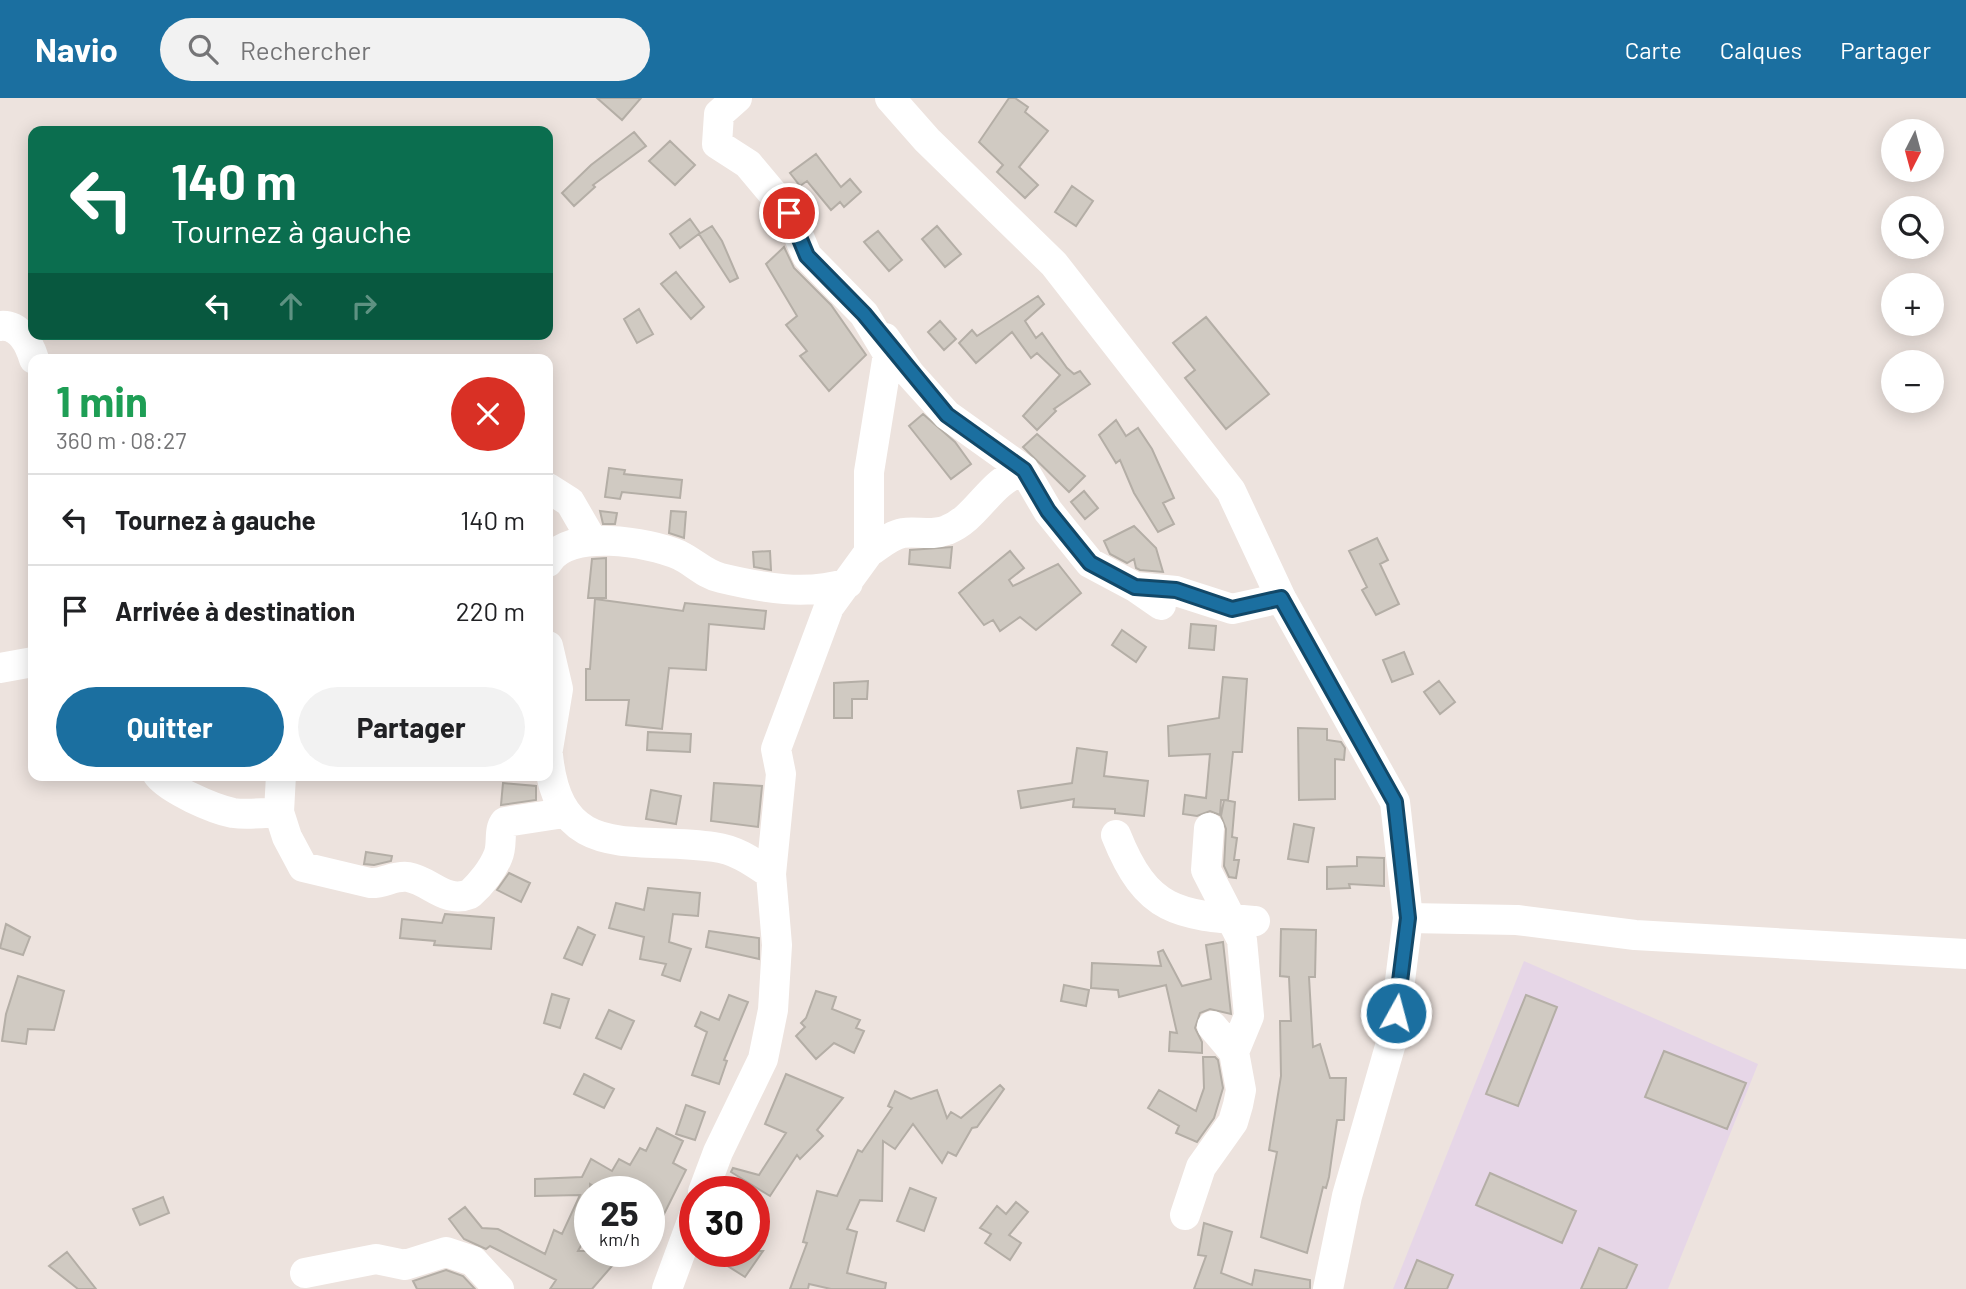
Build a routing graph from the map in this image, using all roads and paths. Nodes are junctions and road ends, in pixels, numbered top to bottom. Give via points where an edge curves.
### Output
1 (737, 98) edge
2 (890, 98) edge
3 (864, 314) junction
4 (0, 326) edge
5 (33, 354) edge
6 (1024, 470) junction
7 (553, 491) edge
8 (592, 540) junction
9 (869, 552) junction
10 (553, 554) edge
11 (848, 583) junction
12 (1135, 587) junction
13 (1281, 598) junction
14 (1161, 605) dead end
15 (28, 664) edge
16 (0, 668) edge
17 (553, 668) edge
18 (553, 719) edge
19 (167, 781) edge
20 (281, 781) edge
21 (553, 781) edge
22 (279, 812) junction
23 (564, 813) junction
24 (1209, 828) dead end
25 (1116, 835) dead end
26 (771, 874) junction
27 (1408, 918) junction
28 (1242, 920) junction
29 (1966, 954) edge
30 (1212, 1026) dead end
31 (1234, 1052) junction
32 (709, 1176) edge
33 (1185, 1215) dead end
34 (679, 1256) edge
35 (305, 1273) dead end
36 (499, 1289) edge
37 (667, 1289) edge
38 (1328, 1289) edge

1 - 3 street via 719,114 717,144 748,164 789,213 807,256
2 - 13 street via 1054,264 1231,491
3 - 6 street via 947,415
3 - 9 street via 888,354 869,472
4 - 5 street via 8,325 20,333
6 - 9 street via 1005,477 948,530 927,535 905,533
6 - 12 street via 1048,511 1090,563
7 - 8 street via 570,502
8 - 10 street
8 - 11 street via 680,555 718,577 762,587 814,590
9 - 11 street
11 - 26 street via 825,616 776,749 781,774
12 - 13 street via 1176,590 1232,609
12 - 14 street
13 - 27 street via 1395,802
15 - 16 street
17 - 18 street via 558,689
19 - 22 street via 225,810
20 - 22 street
21 - 23 street
22 - 23 street via 296,859 307,870 370,883 407,877 441,894 460,897 475,890 499,855 505,822
23 - 26 street via 587,832 722,849 740,854
24 - 28 street via 1206,870
25 - 28 street via 1125,858 1160,903 1182,913
26 - 32 street via 774,1010 763,1059
27 - 29 street via 1517,920 1635,934
27 - 38 street via 1393,1036 1347,1196
28 - 31 street via 1248,1016
30 - 31 street
31 - 33 street via 1241,1090 1233,1122 1201,1167
34 - 37 street
35 - 36 street via 376,1259 405,1265 446,1252 473,1261

